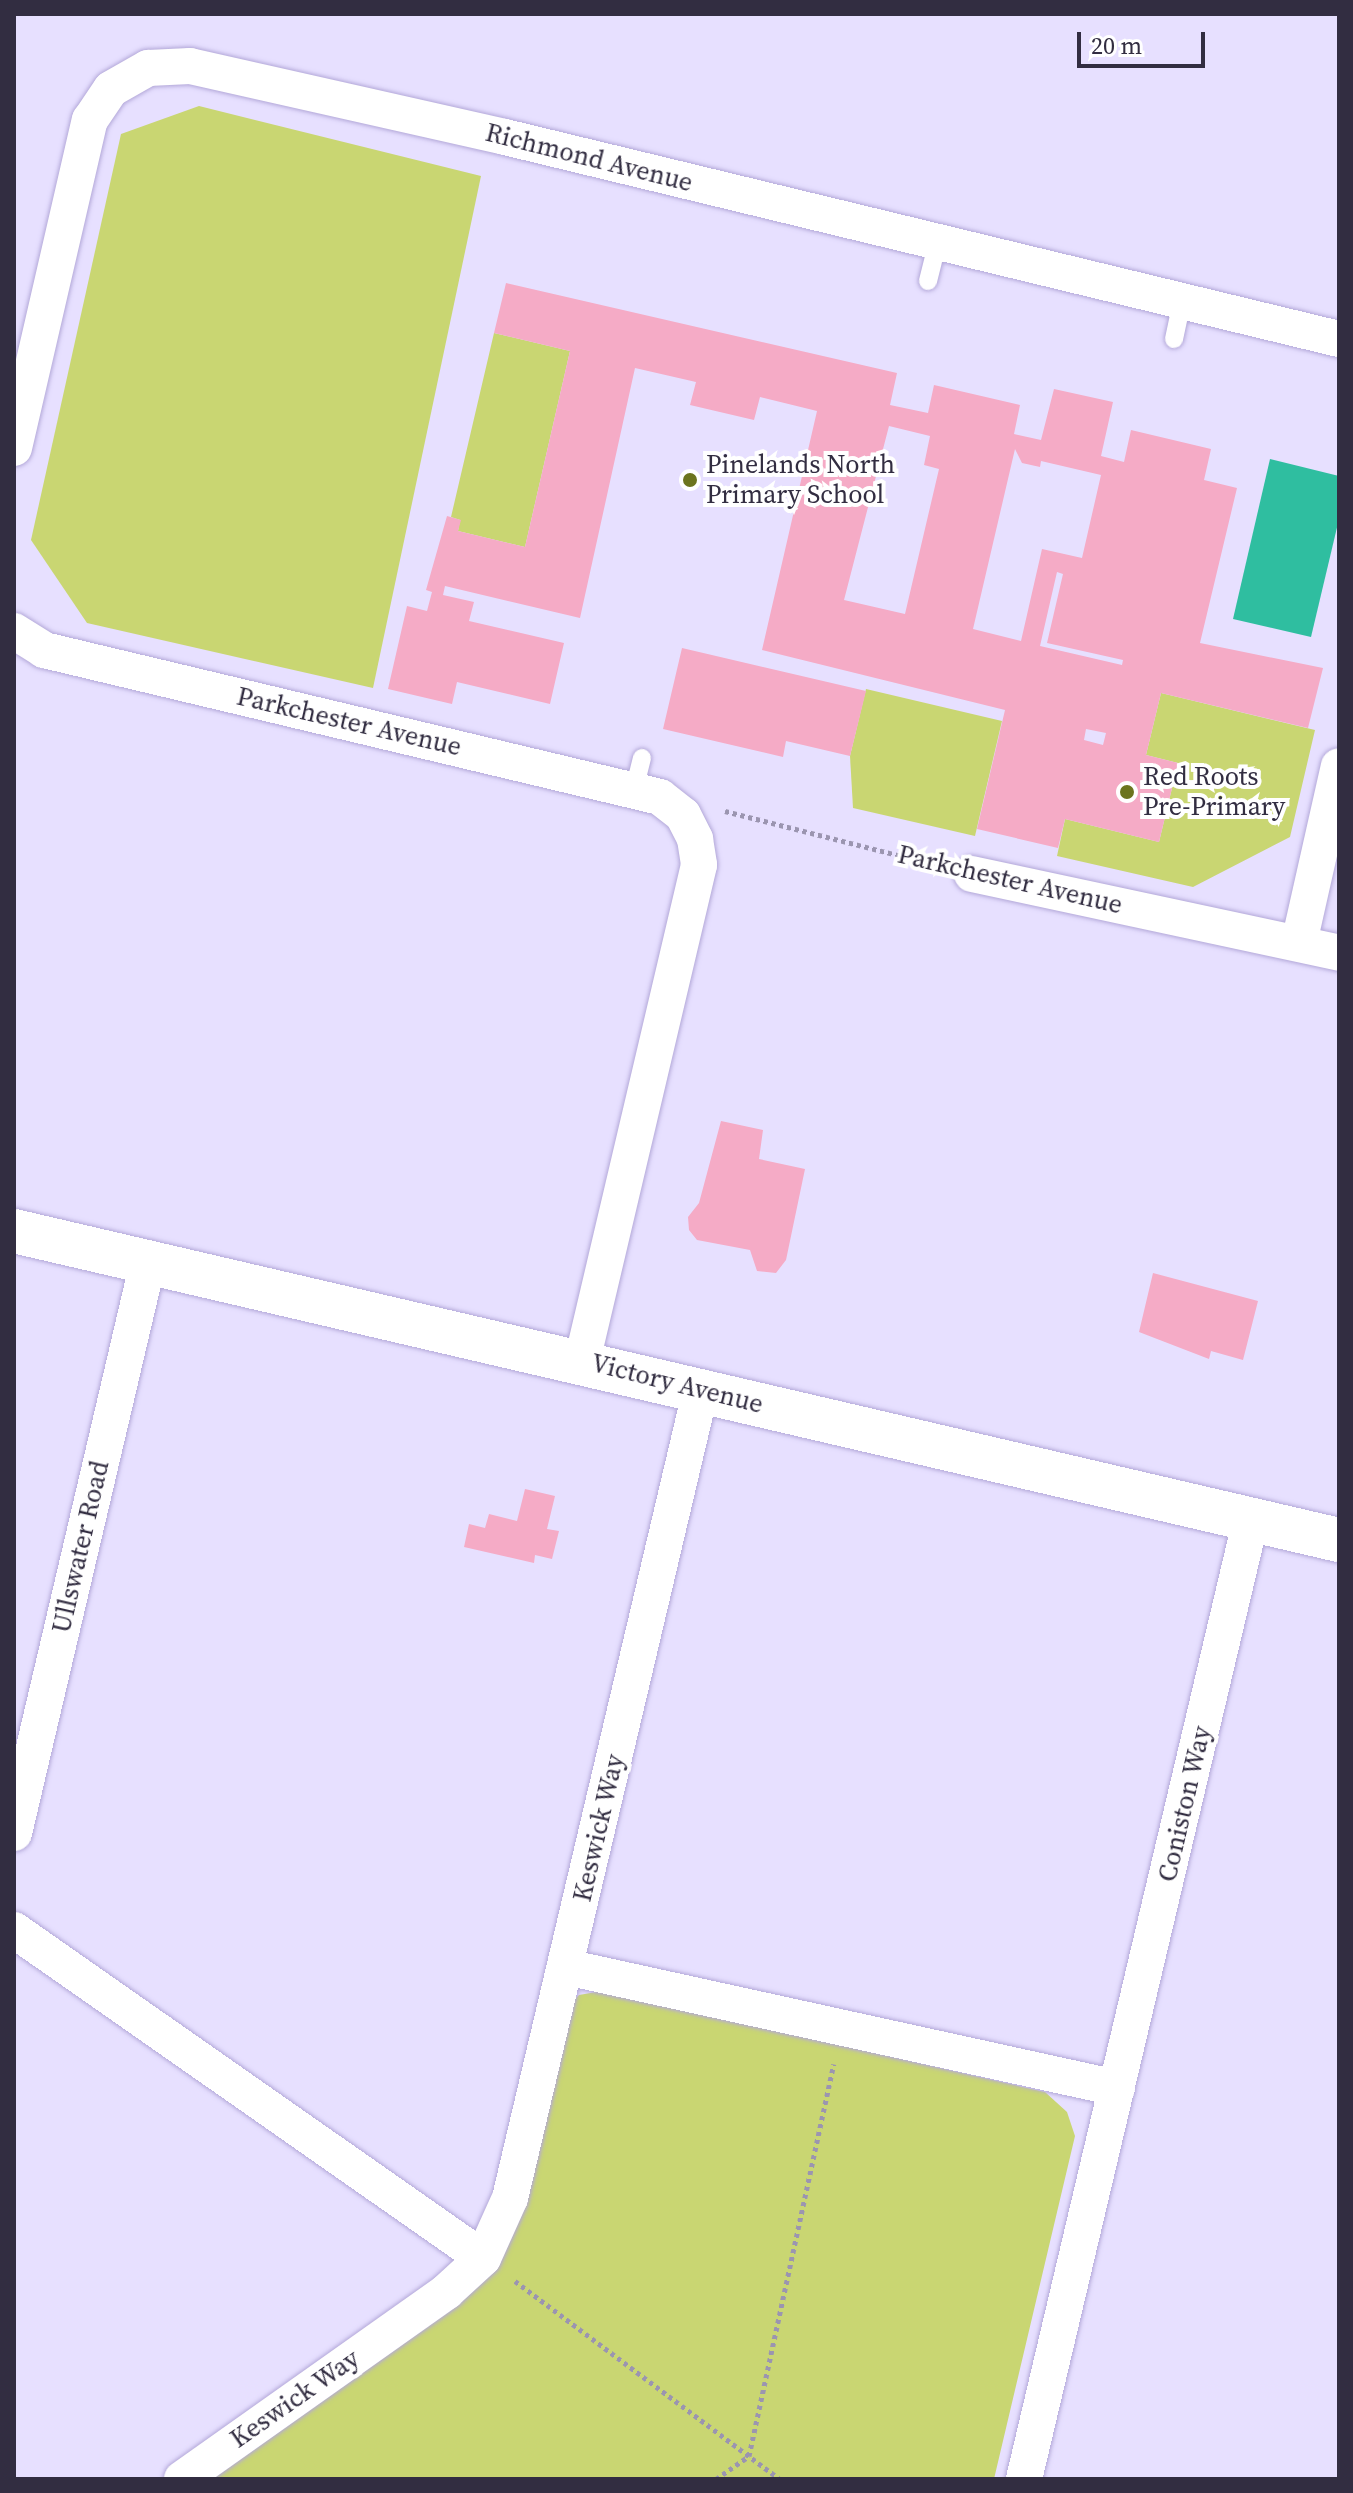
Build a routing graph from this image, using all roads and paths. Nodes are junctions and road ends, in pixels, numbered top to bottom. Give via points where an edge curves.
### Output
1 (938, 241) junction
2 (928, 281) dead end
3 (1182, 301) junction
4 (28, 323) edge
5 (1174, 339) dead end
6 (1339, 339) edge
7 (14, 448) edge
8 (14, 631) edge
9 (1339, 766) edge
10 (683, 815) junction
11 (972, 874) joint
12 (1299, 943) junction
13 (1339, 953) edge
14 (14, 1231) edge
15 (148, 1262) junction
16 (582, 1361) junction
17 (700, 1393) junction
18 (1251, 1519) junction
19 (1339, 1540) edge
20 (14, 1833) edge
21 (14, 1930) edge
22 (566, 1967) junction
23 (842, 2028) junction
24 (1117, 2088) junction
25 (483, 2258) junction
26 (749, 2456) junction
27 (182, 2479) edge
28 (716, 2479) edge
29 (780, 2479) edge
30 (1024, 2479) edge

1 - 2 lane
1 - 3 street, Richmond Avenue
1 - 4 street, Richmond Avenue via 190,66 148,68 111,89 90,120
3 - 5 lane
3 - 6 street, Richmond Avenue
4 - 7 street
8 - 10 street, Parkchester Avenue via 44,650 638,774
9 - 12 street
10 - 11 path, Parkchester Avenue via 727,811
10 - 16 street via 695,839 699,865
11 - 12 street, Parkchester Avenue
12 - 13 street, Parkchester Avenue
14 - 15 street, Victory Avenue
15 - 16 street, Victory Avenue
15 - 20 street, Ullswater Road
16 - 17 street, Victory Avenue
17 - 18 street, Victory Avenue
17 - 22 street, Keswick Way
18 - 19 street, Victory Avenue
18 - 24 street, Coniston Way
21 - 25 street
22 - 23 street
22 - 25 street, Keswick Way via 510,2198
23 - 24 street
23 - 26 path
24 - 30 street, Coniston Way
25 - 26 path
25 - 27 street, Keswick Way via 446,2292
26 - 28 path
26 - 29 path

